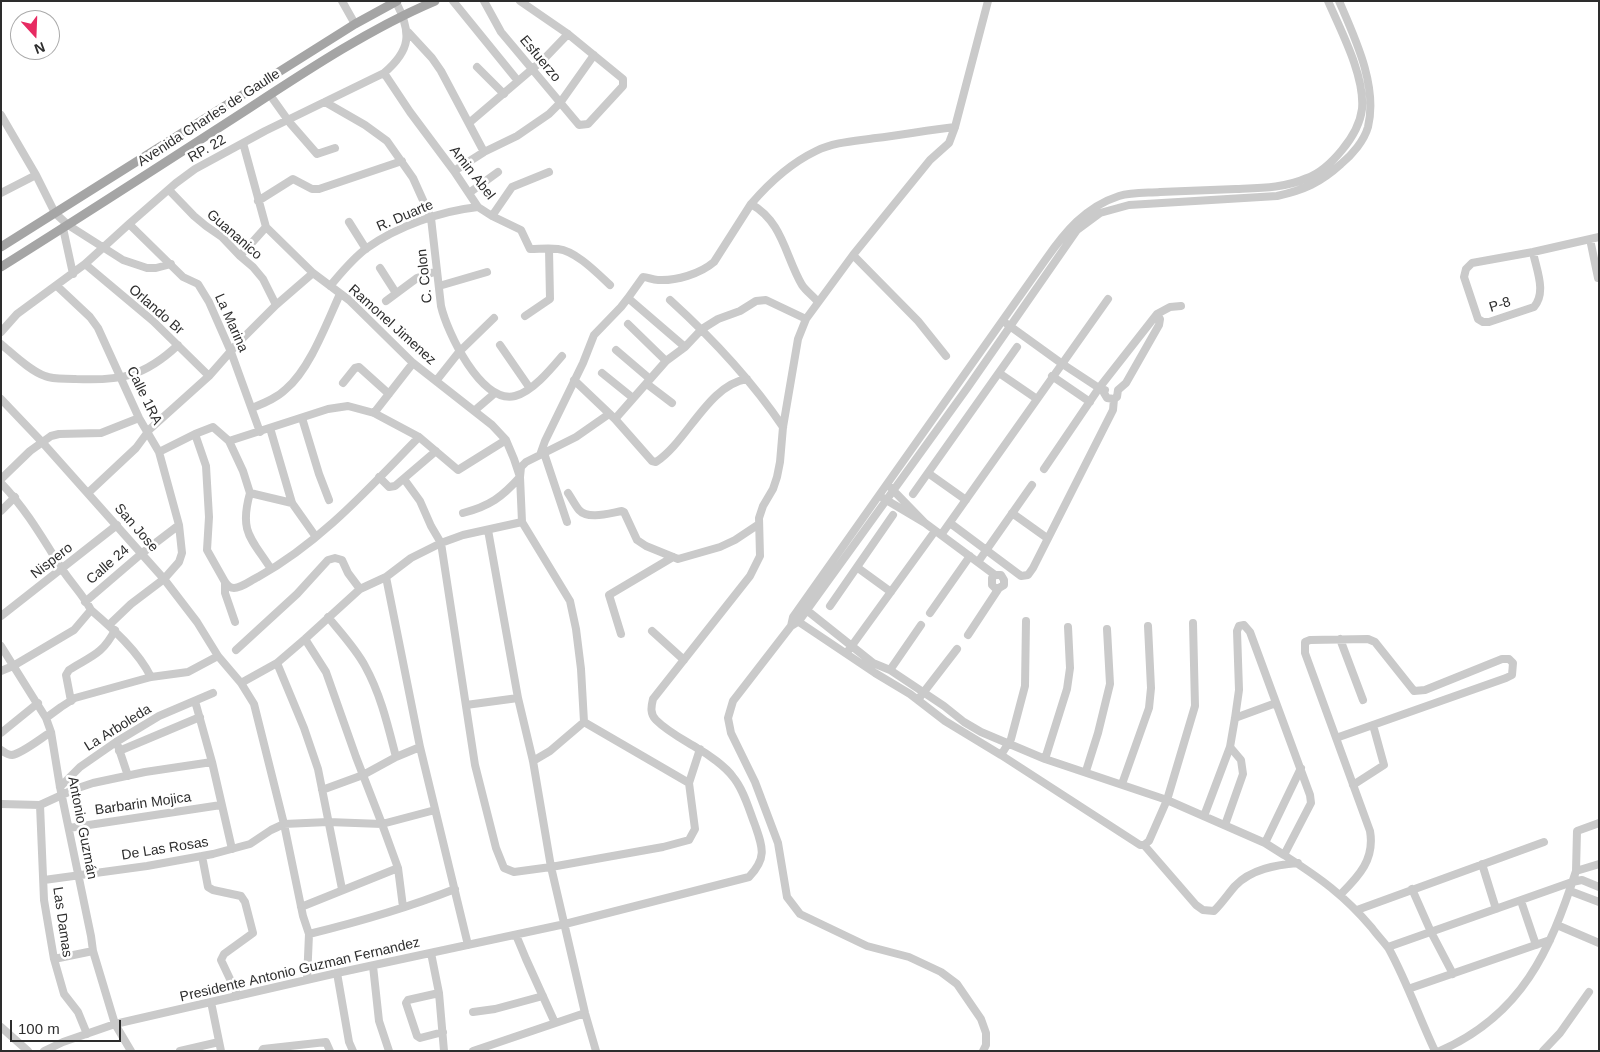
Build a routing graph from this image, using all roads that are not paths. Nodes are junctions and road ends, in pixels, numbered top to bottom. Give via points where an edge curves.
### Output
1 (342, 1) edge
2 (397, 1) edge
3 (435, 1) edge
4 (453, 1) edge
5 (484, 1) edge
6 (520, 1) edge
7 (988, 1) edge
8 (1328, 1) edge
9 (1339, 1) edge
10 (403, 15) junction
11 (356, 24) junction
12 (408, 32) junction
13 (568, 34) junction
14 (594, 55) junction
15 (477, 67) dead end
16 (532, 68) junction
17 (384, 74) junction
18 (518, 82) junction
19 (504, 94) junction
20 (270, 95) junction
21 (325, 102) junction
22 (560, 103) junction
23 (1, 115) edge
24 (288, 120) junction
25 (469, 123) junction
26 (955, 127) junction
27 (5, 129) edge
28 (243, 143) junction
29 (335, 148) dead end
30 (484, 152) junction
31 (402, 161) junction
32 (454, 171) junction
33 (498, 172) dead end
34 (549, 172) dead end
35 (36, 175) junction
36 (169, 190) junction
37 (1, 193) edge
38 (470, 193) junction
39 (258, 201) junction
40 (751, 204) junction
41 (478, 207) junction
42 (55, 213) junction
43 (492, 216) junction
44 (431, 218) junction
45 (349, 222) dead end
46 (129, 224) junction
47 (66, 227) junction
48 (266, 227) junction
49 (1599, 237) edge
50 (1590, 239) junction
51 (1, 247) edge
52 (102, 248) junction
53 (366, 248) junction
54 (549, 249) junction
55 (1533, 252) junction
56 (853, 255) junction
57 (240, 256) junction
58 (85, 264) junction
59 (171, 264) junction
60 (1, 267) edge
61 (380, 268) dead end
62 (438, 271) junction
63 (487, 272) dead end
64 (313, 273) junction
65 (73, 274) junction
66 (1598, 278) edge
67 (610, 285) dead end
68 (57, 286) junction
69 (330, 286) junction
70 (439, 286) junction
71 (396, 293) junction
72 (340, 294) junction
73 (628, 298) junction
74 (1108, 299) dead end
75 (670, 300) dead end
76 (386, 301) dead end
77 (818, 302) junction
78 (276, 305) junction
79 (1181, 306) dead end
80 (1157, 314) junction
81 (525, 316) dead end
82 (494, 318) dead end
83 (806, 319) junction
84 (1003, 320) junction
85 (628, 324) dead end
86 (1011, 326) junction
87 (702, 329) junction
88 (1, 332) edge
89 (1, 344) edge
90 (178, 345) junction
91 (500, 345) dead end
92 (685, 346) junction
93 (1017, 347) dead end
94 (616, 350) dead end
95 (232, 352) junction
96 (459, 352) junction
97 (562, 356) dead end
98 (946, 356) dead end
99 (666, 361) junction
100 (413, 363) junction
101 (1061, 364) junction
102 (602, 372) dead end
103 (999, 373) junction
104 (209, 376) junction
105 (1052, 376) junction
106 (120, 378) junction
107 (747, 379) junction
108 (574, 380) junction
109 (436, 381) junction
110 (648, 381) junction
111 (343, 383) dead end
112 (529, 387) junction
113 (1102, 389) junction
114 (1118, 390) junction
115 (494, 393) junction
116 (389, 394) junction
117 (633, 398) junction
118 (1, 399) edge
119 (1037, 399) junction
120 (1114, 399) junction
121 (1090, 402) junction
122 (672, 403) dead end
123 (252, 408) junction
124 (474, 410) junction
125 (374, 413) junction
126 (612, 417) junction
127 (140, 418) junction
128 (302, 418) junction
129 (783, 427) junction
130 (270, 428) junction
131 (260, 432) junction
132 (148, 433) junction
133 (195, 434) junction
134 (419, 438) junction
135 (506, 440) junction
136 (229, 441) junction
137 (42, 442) junction
138 (159, 452) junction
139 (436, 452) junction
140 (542, 454) junction
141 (1044, 469) dead end
142 (928, 473) junction
143 (520, 476) junction
144 (379, 477) junction
145 (1, 478) edge
146 (404, 479) junction
147 (1, 483) edge
148 (887, 484) junction
149 (1032, 484) dead end
150 (894, 490) junction
151 (88, 493) junction
152 (250, 493) junction
153 (568, 493) dead end
154 (913, 494) dead end
155 (879, 495) junction
156 (15, 497) junction
157 (329, 500) dead end
158 (887, 500) junction
159 (966, 500) junction
160 (292, 503) junction
161 (1, 510) edge
162 (463, 513) dead end
163 (1012, 513) junction
164 (894, 516) dead end
165 (522, 522) junction
166 (567, 522) dead end
167 (924, 523) junction
168 (950, 523) junction
169 (759, 524) junction
170 (117, 525) junction
171 (176, 527) junction
172 (488, 530) junction
173 (938, 533) junction
174 (316, 537) junction
175 (1047, 538) junction
176 (441, 543) junction
177 (986, 550) junction
178 (141, 554) junction
179 (970, 556) junction
180 (673, 557) junction
181 (978, 562) junction
182 (858, 568) junction
183 (62, 569) junction
184 (271, 569) junction
185 (386, 577) junction
186 (164, 579) junction
187 (225, 582) junction
188 (360, 589) junction
189 (891, 592) junction
190 (85, 602) junction
191 (830, 606) dead end
192 (804, 608) junction
193 (91, 610) junction
194 (930, 613) dead end
195 (1, 616) edge
196 (328, 618) junction
197 (796, 619) junction
198 (1026, 621) dead end
199 (235, 622) dead end
200 (1193, 623) dead end
201 (921, 625) dead end
202 (1148, 626) dead end
203 (1068, 627) dead end
204 (112, 628) junction
205 (1107, 629) dead end
206 (652, 631) dead end
207 (621, 634) dead end
208 (968, 635) dead end
209 (306, 639) junction
210 (1340, 639) junction
211 (1, 646) edge
212 (957, 649) dead end
213 (236, 650) dead end
214 (849, 650) junction
215 (218, 656) junction
216 (684, 660) junction
217 (276, 662) junction
218 (13, 666) junction
219 (890, 670) junction
220 (1, 671) edge
221 (151, 677) junction
222 (241, 683) junction
223 (213, 693) dead end
224 (924, 693) junction
225 (518, 698) junction
226 (918, 700) junction
227 (1362, 700) dead end
228 (71, 701) junction
229 (196, 702) junction
230 (38, 703) junction
231 (1276, 703) junction
232 (466, 705) junction
233 (200, 717) junction
234 (46, 718) junction
235 (1235, 718) junction
236 (584, 722) junction
237 (1373, 725) junction
238 (51, 732) junction
239 (1, 734) edge
240 (1336, 738) junction
241 (116, 742) junction
242 (1008, 744) junction
243 (420, 747) junction
244 (1230, 747) junction
245 (700, 749) junction
246 (1, 750) edge
247 (119, 751) junction
248 (1001, 755) junction
249 (396, 757) junction
250 (1045, 759) junction
251 (212, 762) junction
252 (533, 762) junction
253 (1301, 768) junction
254 (1086, 772) junction
255 (363, 775) junction
256 (128, 776) junction
257 (689, 783) junction
258 (1122, 784) junction
259 (1353, 785) junction
260 (60, 787) junction
261 (322, 790) junction
262 (63, 796) junction
263 (1167, 800) junction
264 (1, 804) edge
265 (40, 805) junction
266 (221, 805) junction
267 (435, 810) junction
268 (1204, 816) junction
269 (328, 822) junction
270 (1599, 823) edge
271 (284, 824) junction
272 (382, 824) junction
273 (1225, 825) junction
274 (69, 828) junction
275 (1544, 842) dead end
276 (1265, 843) junction
277 (1144, 845) junction
278 (232, 850) junction
279 (1284, 855) junction
280 (202, 856) junction
281 (1298, 863) junction
282 (1482, 864) junction
283 (1599, 864) edge
284 (551, 867) junction
285 (398, 868) junction
286 (1576, 871) junction
287 (78, 875) junction
288 (44, 880) junction
289 (1571, 886) junction
290 (1599, 887) edge
291 (342, 889) junction
292 (455, 889) junction
293 (1412, 889) junction
294 (1341, 894) junction
295 (1521, 901) junction
296 (1599, 902) edge
297 (301, 907) junction
298 (403, 907) junction
299 (1496, 909) junction
300 (1356, 910) junction
301 (565, 924) junction
302 (1558, 925) junction
303 (1431, 932) junction
304 (309, 934) junction
305 (516, 935) junction
306 (1550, 940) junction
307 (1599, 943) edge
308 (468, 945) junction
309 (1536, 945) junction
310 (1388, 948) junction
311 (93, 951) junction
312 (431, 953) junction
313 (54, 959) junction
314 (373, 966) junction
315 (336, 973) junction
316 (1454, 974) junction
317 (307, 980) junction
318 (1408, 989) junction
319 (1589, 992) dead end
320 (439, 993) junction
321 (238, 996) junction
322 (543, 996) junction
323 (211, 1002) junction
324 (473, 1012) dead end
325 (585, 1013) junction
326 (555, 1023) junction
327 (115, 1024) junction
328 (1, 1026) edge
329 (443, 1032) junction
330 (87, 1034) junction
331 (219, 1042) junction
332 (302, 1048) edge
333 (28, 1051) edge
334 (44, 1051) edge
335 (131, 1051) edge
336 (180, 1051) edge
337 (221, 1051) edge
338 (262, 1051) edge
339 (330, 1051) edge
340 (353, 1051) edge
341 (389, 1051) edge
342 (444, 1051) edge
343 (473, 1051) edge
344 (596, 1051) edge
345 (983, 1051) edge
346 (1435, 1051) edge
347 (1440, 1051) edge
348 (1543, 1051) edge

1 - 11 street
2 - 10 street
2 - 11 main road, Avenida Charles de Gaulle
3 - 10 main road, Avenida Charles de Gaulle
4 - 18 street
5 - 16 street, Esfuerzo via 501,32
6 - 13 street
7 - 26 street
8 - 84 street via 1350,50 1362,109 1354,134 1327,166 1295,183 1130,194 1095,207 1066,231
9 - 86 street via 1360,50 1370,110 1367,128 1359,145 1346,160 1314,185 1296,192 1277,196 1154,202 1100,213 1077,230
10 - 12 street
10 - 20 main road, Avenida Charles de Gaulle
11 - 42 main road, Avenida Charles de Gaulle
12 - 17 street, RP. 22 via 401,56
12 - 25 street via 437,65
13 - 14 street
13 - 16 street
14 - 22 street
14 - 22 street, Esfuerzo via 623,79 624,86 584,126 578,125
15 - 19 street
16 - 18 street
16 - 22 street, Esfuerzo
17 - 21 street, RP. 22
17 - 32 street, Amin Abel
18 - 19 street
19 - 25 street
20 - 24 street
20 - 47 main road, Avenida Charles de Gaulle
21 - 24 street, RP. 22
21 - 31 street, C. Colon via 387,141
22 - 30 street via 530,127
23 - 27 street
24 - 28 street, RP. 22
24 - 29 street via 317,155
25 - 30 street
26 - 40 street via 828,146 785,171
26 - 56 street via 949,144 930,160
27 - 35 street
28 - 36 street, RP. 22 via 195,169
28 - 39 street, Ramonel Jimenez
30 - 32 street
31 - 39 street via 319,190 293,179
31 - 44 street, C. Colon
32 - 38 street, Amin Abel
33 - 38 street
34 - 43 street via 510,188
35 - 37 street
35 - 42 street
36 - 46 street, RP. 22
36 - 57 street, Guananico
38 - 41 street, Amin Abel
39 - 48 street, Ramonel Jimenez
40 - 73 street via 708,267 689,275 661,280 644,277
40 - 77 street via 781,234 802,284
41 - 43 street, Amin Abel
41 - 44 street, R. Duarte
42 - 47 street
42 - 51 main road, Avenida Charles de Gaulle
43 - 54 street, Amin Abel via 521,230 530,249
44 - 53 street, R. Duarte via 389,234
44 - 62 street, C. Colon
45 - 53 street
46 - 52 street, RP. 22
46 - 59 street, La Marina
47 - 52 street
47 - 60 main road, Avenida Charles de Gaulle
47 - 65 street
48 - 57 street
48 - 64 street, Ramonel Jimenez
49 - 50 street
50 - 55 street
50 - 66 street
52 - 58 street, RP. 22
52 - 59 street via 147,268
53 - 69 street, R. Duarte
54 - 67 street, Amin Abel via 566,251 590,266
54 - 81 street via 550,299
55 - 55 street, P-8 via 1472,263 1466,269 1464,277 1478,319 1489,322 1534,307 1541,291
56 - 77 street
56 - 98 street via 918,321
57 - 78 street, Guananico via 257,271
58 - 65 street, RP. 22
58 - 90 street, Orlando Br
59 - 95 street, La Marina via 183,277 202,289
61 - 71 street
62 - 70 street, C. Colon
62 - 71 street via 417,278
63 - 70 street
64 - 69 street, Ramonel Jimenez
64 - 78 street
65 - 68 street, RP. 22
68 - 88 street, RP. 22 via 20,312
68 - 106 street, Calle 1RA via 95,323
69 - 72 street, Ramonel Jimenez
70 - 96 street, C. Colon via 441,310
71 - 76 street
72 - 100 street, Ramonel Jimenez
72 - 123 street via 314,350 295,381 278,396
73 - 92 street
73 - 108 street via 594,335
74 - 101 street
75 - 87 street
77 - 83 street
78 - 95 street
79 - 80 street via 1170,307
80 - 113 street
80 - 114 street via 1160,319 1158,325 1126,383
82 - 96 street
83 - 87 street via 766,300 759,300
83 - 129 street via 798,339
84 - 86 street
84 - 148 street
85 - 99 street
86 - 101 street
86 - 150 street
87 - 92 street
87 - 107 street
89 - 106 street via 45,376 100,380
90 - 104 street, Orlando Br
90 - 106 street via 152,366
91 - 112 street
92 - 99 street
93 - 103 street
94 - 110 street
95 - 104 street
95 - 123 street, La Marina
96 - 109 street
96 - 115 street, C. Colon
97 - 112 street via 545,376
99 - 110 street
100 - 109 street, Ramonel Jimenez
100 - 116 street
101 - 105 street
101 - 113 street
102 - 117 street
103 - 119 street
103 - 142 street
104 - 132 street
105 - 119 street
105 - 121 street
106 - 127 street, Calle 1RA
107 - 126 street via 737,381 716,398 656,462
107 - 129 street
108 - 126 street
108 - 140 street
109 - 124 street, Ramonel Jimenez
110 - 117 street
110 - 122 street
111 - 116 street via 359,367
112 - 115 street via 514,396
113 - 114 street via 1112,386
113 - 120 street via 1108,398
113 - 121 street
114 - 120 street
115 - 124 street
116 - 125 street
117 - 126 street
118 - 137 street, San Jose
119 - 159 street
120 - 175 street via 1113,410
121 - 141 street
123 - 131 street, La Marina
124 - 135 street, Ramonel Jimenez
125 - 128 street via 348,406
125 - 134 street
126 - 140 street
127 - 132 street, Calle 1RA
127 - 137 street via 106,432 59,434
128 - 130 street
128 - 157 street
129 - 169 street via 777,477 763,506
130 - 131 street
130 - 160 street
131 - 136 street
132 - 138 street, Calle 1RA
132 - 151 street
133 - 136 street via 213,428
133 - 138 street
133 - 187 street via 206,466 209,517 206,550
134 - 139 street
134 - 144 street
135 - 139 street via 458,470
135 - 143 street, Ramonel Jimenez
136 - 152 street
137 - 145 street
137 - 151 street, San Jose
138 - 171 street, Calle 1RA
139 - 146 street
140 - 143 street via 526,462 521,467
140 - 166 street
142 - 154 street
142 - 159 street
143 - 162 street via 499,498
143 - 165 street, Ramonel Jimenez
144 - 146 street via 391,488
144 - 174 street via 341,517
146 - 176 street via 420,501
147 - 156 street
148 - 150 street
148 - 155 street
149 - 163 street
150 - 158 street
150 - 167 street
151 - 170 street, San Jose
152 - 160 street
152 - 184 street via 245,526
153 - 180 street via 580,511 587,515 622,510 638,540
155 - 158 street
155 - 192 street
156 - 161 street
156 - 183 street
158 - 167 street
158 - 192 street
159 - 168 street
160 - 174 street
163 - 175 street
163 - 177 street
164 - 182 street
165 - 172 street
165 - 236 street via 570,601 581,669
167 - 173 street
168 - 173 street
168 - 177 street
169 - 180 street via 720,547 678,559
169 - 216 street via 760,556 750,576
170 - 178 street, San Jose
170 - 183 street, Nispero
171 - 178 street, Calle 24
171 - 186 street, Calle 1RA via 182,553 179,562
172 - 176 street
172 - 225 street
173 - 179 street
173 - 189 street
174 - 184 street
175 - 177 street via 1033,568 1025,576
176 - 185 street via 411,558
176 - 232 street
177 - 181 street
178 - 186 street, San Jose
178 - 190 street, Calle 24
179 - 181 street
179 - 194 street
180 - 207 street via 609,595
181 - 208 street via 995,575 1001,575 1004,585
182 - 189 street
182 - 191 street
183 - 190 street
183 - 195 street, Nispero
184 - 187 street via 234,588
185 - 188 street
185 - 243 street
186 - 204 street, Calle 1RA via 131,604
186 - 215 street, San Jose
187 - 199 street via 225,593
188 - 196 street
188 - 213 street via 342,560 328,560
189 - 214 street
190 - 193 street, Calle 24
192 - 197 street
192 - 214 street
193 - 204 street, Calle 24
193 - 218 street via 74,630
196 - 209 street
196 - 249 street via 364,665 374,685
197 - 214 street
197 - 345 street via 733,702 728,718 731,733 755,782 778,843 788,897 800,914 867,946 909,958 941,972 957,984 981,1019 986,1033
198 - 242 street via 1025,686
200 - 263 street via 1194,706
201 - 219 street
202 - 258 street via 1149,708
203 - 250 street via 1070,668 1067,689
204 - 221 street, Calle 24
204 - 228 street, Calle 1RA via 108,643 101,651 66,675
205 - 254 street via 1110,684
206 - 216 street
209 - 217 street
209 - 255 street via 326,672
210 - 227 street
210 - 237 street via 1362,638 1374,642 1414,691 1425,690 1502,659 1513,663 1512,675 1506,678
210 - 240 street via 1310,640 1304,646
211 - 218 street, Antonio Guzmán
212 - 224 street
214 - 219 street
214 - 226 street
215 - 221 street via 188,672
215 - 222 street, San Jose
216 - 245 street, Presidente Antonio Guzman Fernandez via 653,699 652,713 674,734
217 - 222 street
217 - 261 street via 304,728
218 - 220 street
218 - 230 street, Antonio Guzmán
219 - 224 street
221 - 228 street
222 - 271 street, San Jose via 254,704
223 - 229 street, La Arboleda
224 - 226 street
224 - 242 street via 964,722
225 - 232 street
225 - 252 street
226 - 248 street via 944,721
228 - 234 street
229 - 233 street
229 - 241 street, La Arboleda via 158,716
230 - 234 street, Antonio Guzmán
230 - 239 street
231 - 235 street
231 - 235 street via 1250,632 1247,627 1239,626 1239,690
231 - 253 street
232 - 284 street via 482,796 504,868 514,872
233 - 247 street
233 - 251 street
234 - 238 street, Antonio Guzmán
235 - 244 street
236 - 252 street
236 - 257 street
237 - 240 street
237 - 259 street via 1384,765
238 - 246 street via 12,755
238 - 260 street, Antonio Guzmán
240 - 259 street
241 - 247 street
241 - 260 street, La Arboleda via 80,767
242 - 248 street
242 - 250 street
243 - 249 street
243 - 267 street
244 - 268 street
244 - 273 street via 1241,760 1243,774
245 - 257 street
245 - 301 street, Presidente Antonio Guzman Fernandez via 733,777 747,804 762,845 762,860 757,869 749,877
247 - 256 street
248 - 277 street via 1127,838
249 - 255 street
250 - 254 street
251 - 256 street
251 - 266 street
252 - 284 street
253 - 276 street
253 - 279 street via 1311,803
254 - 258 street
255 - 261 street
255 - 272 street
256 - 262 street via 93,783
257 - 284 street via 695,829 689,840
258 - 263 street
259 - 294 street via 1370,831 1371,850 1365,868
260 - 262 street, Antonio Guzmán
261 - 269 street
262 - 265 street
262 - 274 street, Antonio Guzmán
263 - 268 street
263 - 277 street via 1149,841
264 - 265 street
265 - 288 street, Las Damas
266 - 274 street, Barbarin Mojica
266 - 278 street
267 - 272 street
267 - 292 street
268 - 273 street
269 - 271 street
269 - 272 street
269 - 291 street
270 - 286 street via 1577,831
271 - 278 street, De Las Rosas via 250,844
271 - 297 street, San Jose
272 - 285 street
273 - 276 street
274 - 287 street, Antonio Guzmán
275 - 282 street
276 - 279 street
277 - 281 street via 1196,905 1207,911 1214,910 1236,885 1258,872 1276,865
278 - 280 street, De Las Rosas
279 - 281 street
280 - 287 street, De Las Rosas
280 - 321 street via 208,887 241,896 251,925 253,933 224,954 221,960
281 - 294 street
282 - 293 street
282 - 299 street
283 - 286 street
284 - 301 street
285 - 291 street
285 - 298 street
286 - 289 street
287 - 288 street, De Las Rosas
287 - 311 street, Antonio Guzmán
288 - 313 street, Las Damas via 44,900
289 - 290 street via 1582,880
289 - 295 street
289 - 296 street
289 - 302 street
291 - 297 street
292 - 298 street
292 - 308 street
293 - 300 street
293 - 303 street
294 - 300 street
295 - 299 street
295 - 309 street
297 - 304 street, San Jose
298 - 304 street
299 - 303 street
300 - 310 street
301 - 305 street, Presidente Antonio Guzman Fernandez
301 - 325 street
302 - 306 street
302 - 307 street
303 - 310 street
303 - 316 street
304 - 317 street, San Jose
305 - 308 street, Presidente Antonio Guzman Fernandez
305 - 322 street
306 - 309 street
306 - 347 street via 1533,971 1505,1009 1478,1031
308 - 312 street, Presidente Antonio Guzman Fernandez
309 - 316 street
310 - 318 street
311 - 313 street
311 - 327 street, Antonio Guzmán
312 - 314 street, Presidente Antonio Guzman Fernandez
312 - 320 street
313 - 330 street, Las Damas via 64,994 78,1012
314 - 315 street, Presidente Antonio Guzman Fernandez
314 - 341 street via 379,1021
315 - 317 street, Presidente Antonio Guzman Fernandez
315 - 340 street
316 - 318 street
317 - 321 street, Presidente Antonio Guzman Fernandez
318 - 346 street
319 - 348 street
320 - 329 street
320 - 329 street via 406,1003 417,1036
321 - 323 street, Presidente Antonio Guzman Fernandez
322 - 324 street
322 - 326 street
323 - 327 street, Presidente Antonio Guzman Fernandez
323 - 331 street
325 - 326 street
325 - 344 street
326 - 343 street
327 - 330 street, Presidente Antonio Guzman Fernandez
327 - 335 street, Antonio Guzmán
328 - 333 street
329 - 342 street
330 - 334 street, Presidente Antonio Guzman Fernandez
331 - 336 street
331 - 337 street
332 - 338 street
332 - 339 street via 326,1042

